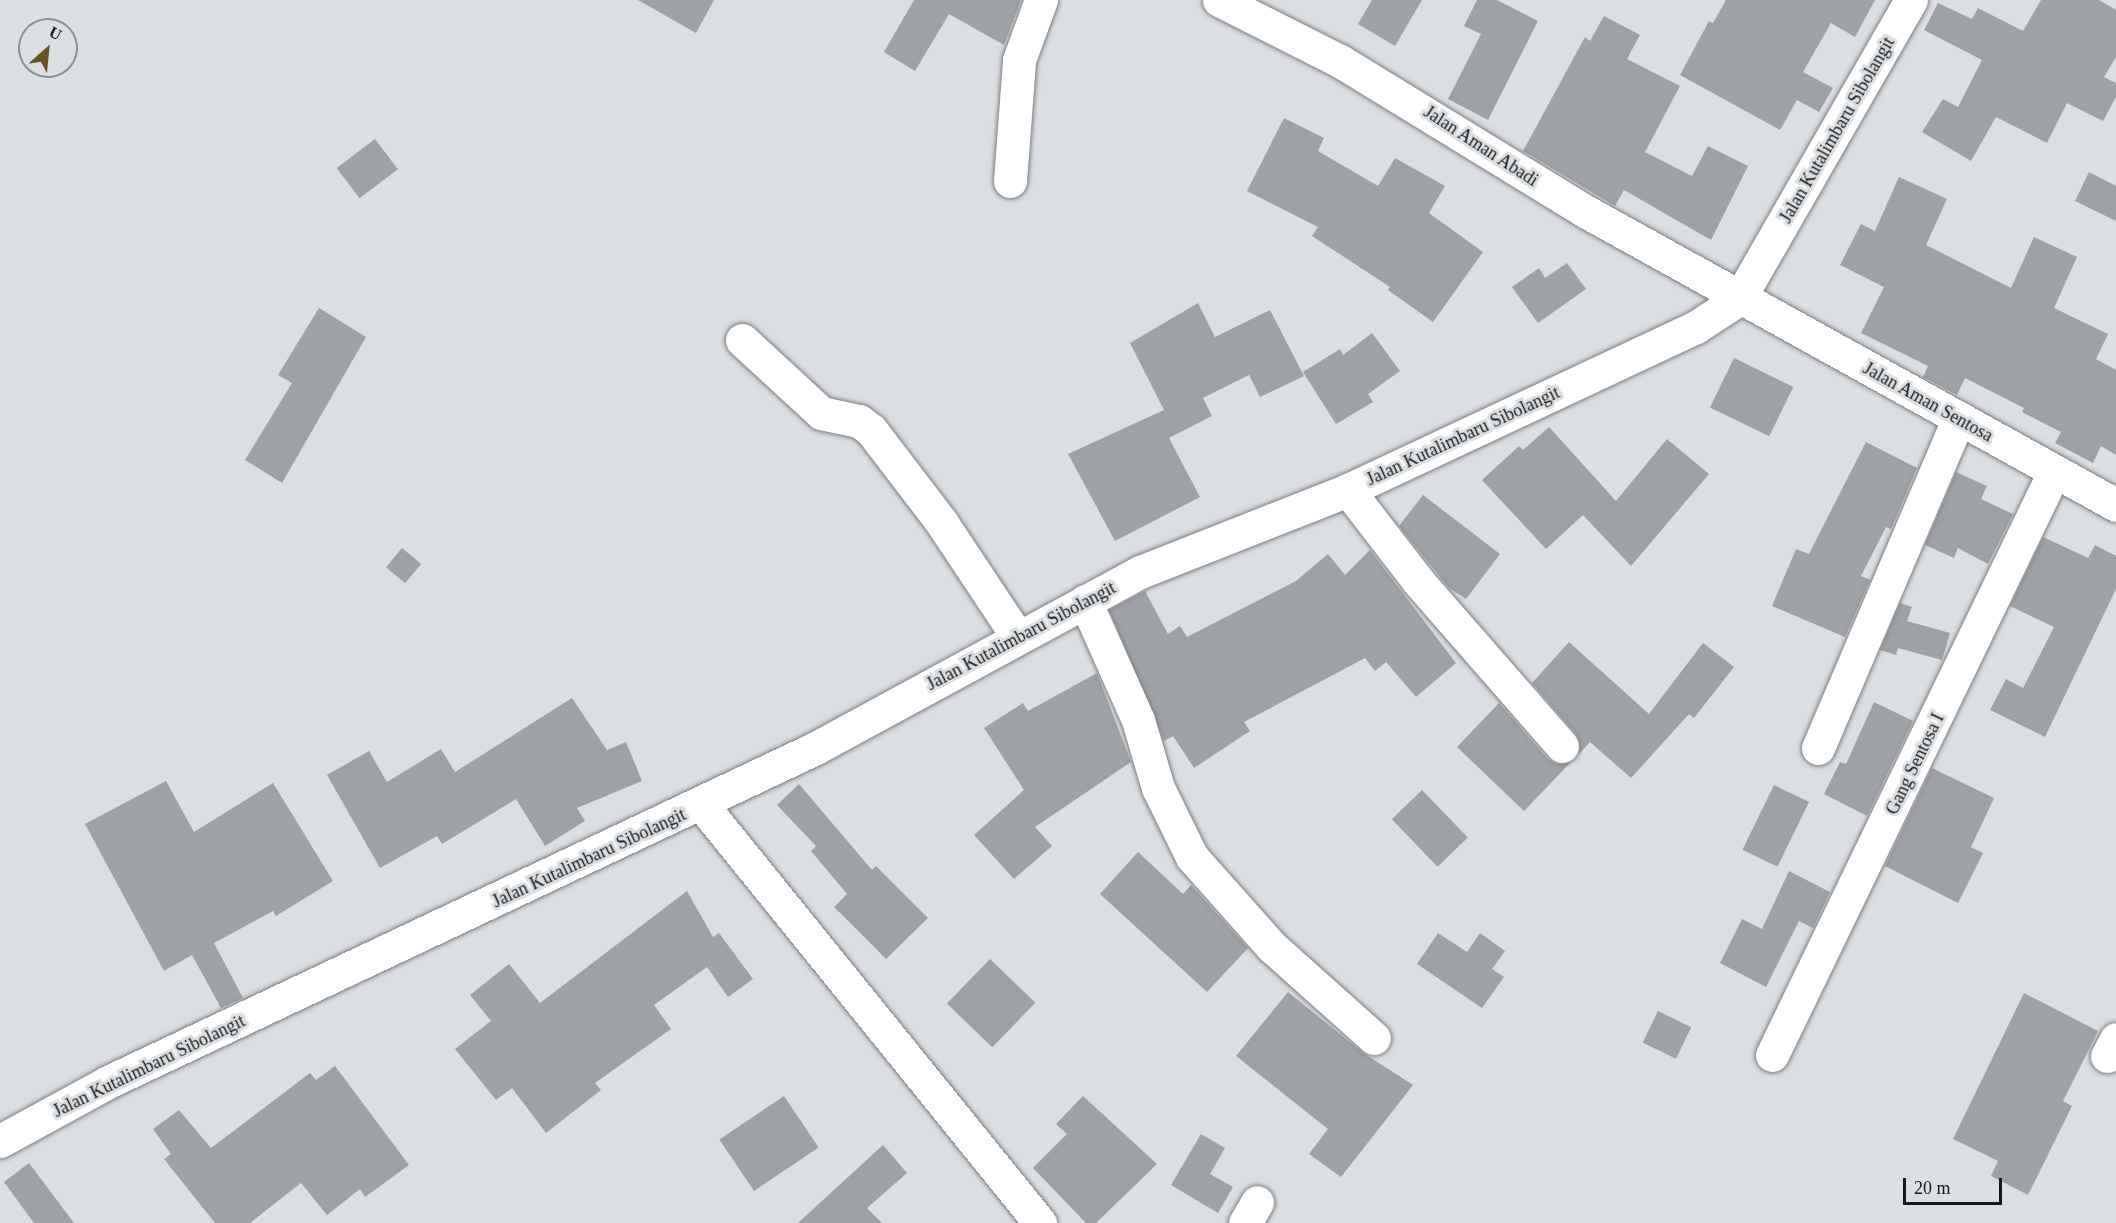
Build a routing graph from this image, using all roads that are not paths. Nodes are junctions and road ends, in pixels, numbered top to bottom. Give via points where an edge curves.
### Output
1 (1041, 0) edge
2 (1220, 0) edge
3 (1911, 0) edge
4 (1010, 181) dead end
5 (1739, 299) junction
6 (742, 340) dead end
7 (1959, 418) junction
8 (2054, 472) junction
9 (1348, 490) junction
10 (2116, 505) edge
11 (1085, 601) junction
12 (1017, 636) junction
13 (1562, 746) dead end
14 (1818, 748) dead end
15 (702, 805) junction
16 (1374, 1038) dead end
17 (1772, 1055) dead end
18 (0, 1141) edge
19 (1040, 1223) edge

1 - 4 street via 1019,60
2 - 5 street, Jalan Aman Abadi via 1423,108 1583,210
3 - 5 street, Jalan Kutalimbaru Sibolangit
5 - 7 street, Jalan Aman Sentosa
5 - 9 street, Jalan Kutalimbaru Sibolangit via 1696,327
6 - 12 street via 821,412 859,421 871,430 942,523
7 - 8 street, Jalan Aman Sentosa
7 - 14 street
8 - 10 street, Jalan Aman Sentosa
8 - 17 street, Gang Sentosa I
9 - 11 street, Jalan Kutalimbaru Sibolangit via 1140,572
9 - 13 street via 1418,581
11 - 12 street, Jalan Kutalimbaru Sibolangit
11 - 16 street via 1138,720 1158,788 1192,857 1271,946
12 - 15 street, Jalan Kutalimbaru Sibolangit via 816,748
15 - 18 street, Jalan Kutalimbaru Sibolangit via 108,1082
15 - 19 street

